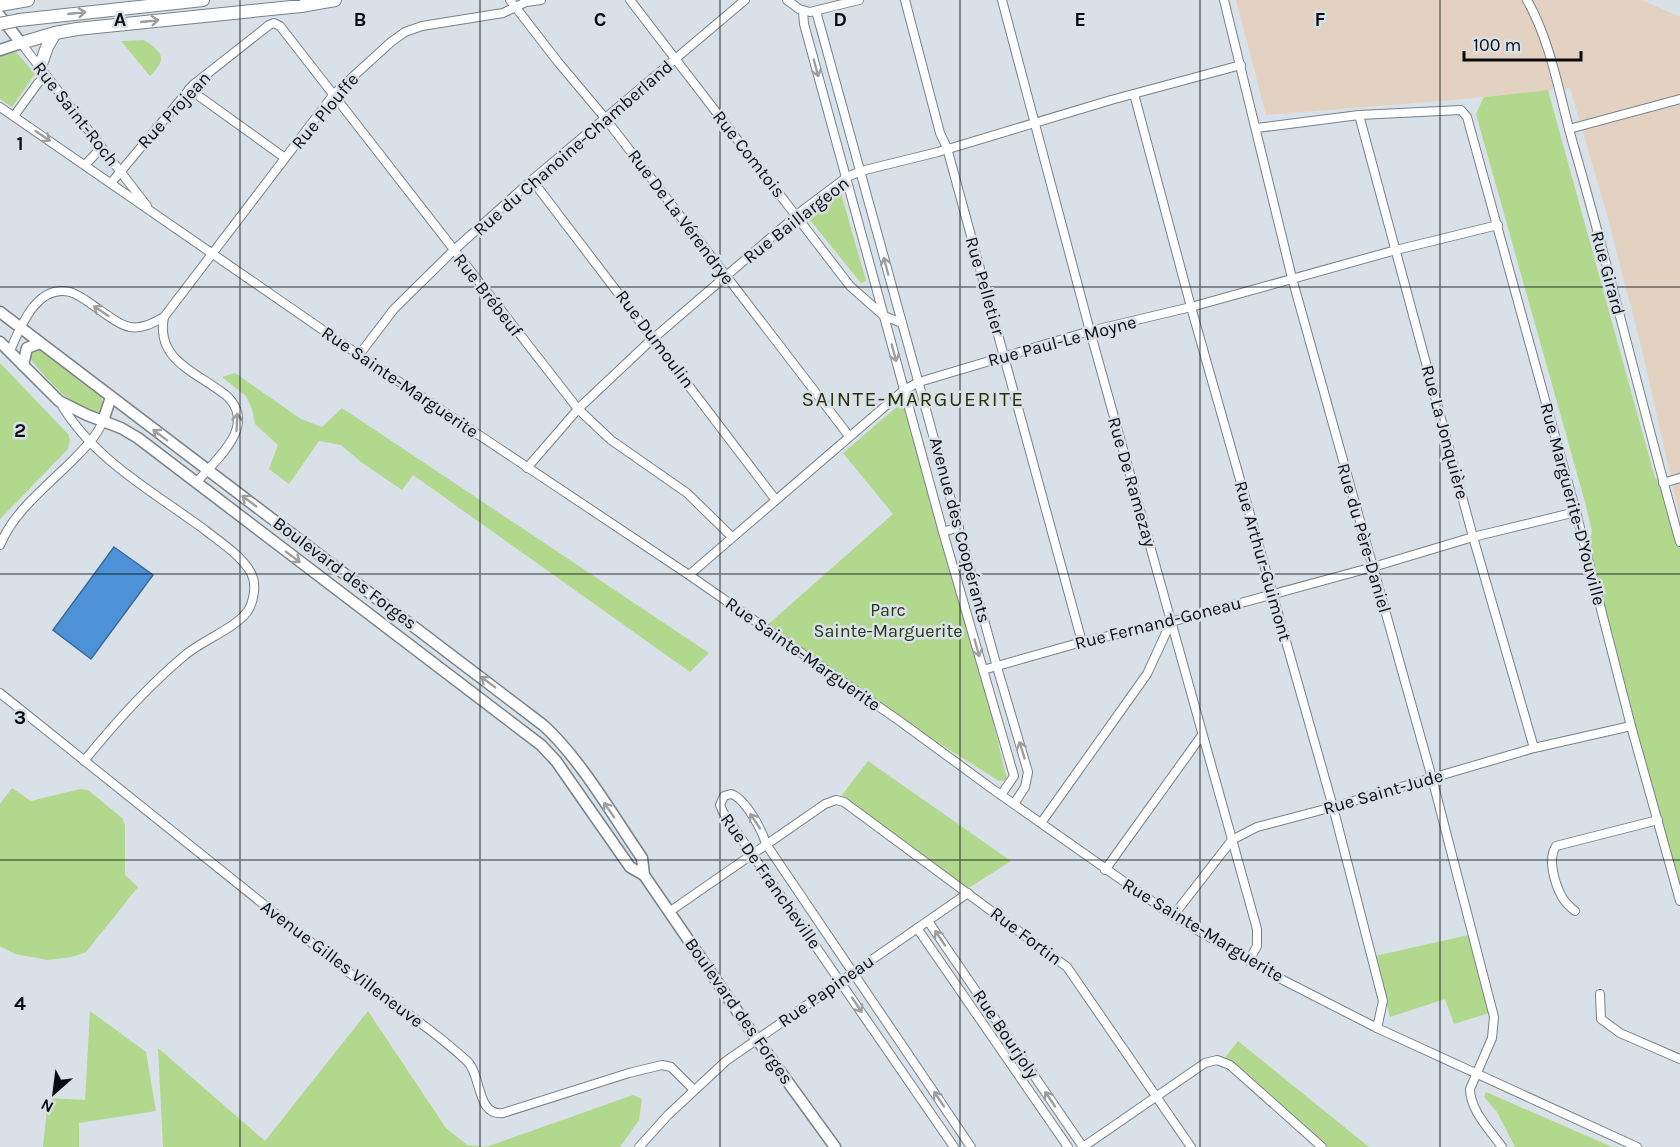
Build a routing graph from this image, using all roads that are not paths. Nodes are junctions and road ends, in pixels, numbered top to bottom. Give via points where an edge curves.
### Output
1 (28, 0) edge
2 (203, 0) edge
3 (335, 0) edge
4 (541, 0) edge
5 (630, 0) edge
6 (745, 0) edge
7 (787, 0) edge
8 (859, 0) edge
9 (905, 0) edge
10 (1002, 0) edge
11 (1224, 0) edge
12 (1528, 3) edge
13 (3, 4) edge
14 (513, 4) edge
15 (803, 11) junction
16 (816, 11) junction
17 (0, 16) edge
18 (274, 23) joint
19 (0, 24) edge
20 (55, 33) junction
21 (21, 43) junction
22 (0, 50) edge
23 (676, 60) junction
24 (1241, 65) junction
25 (43, 71) junction
26 (189, 89) junction
27 (334, 94) junction
28 (1134, 94) junction
29 (1680, 99) edge
30 (0, 107) edge
31 (1359, 115) junction
32 (14, 116) junction
33 (606, 118) junction
34 (1036, 124) junction
35 (1257, 128) junction
36 (1569, 129) junction
37 (101, 148) junction
38 (947, 148) junction
39 (285, 158) junction
40 (85, 165) junction
41 (120, 171) junction
42 (861, 171) junction
43 (847, 177) junction
44 (532, 180) junction
45 (111, 183) junction
46 (152, 212) junction
47 (796, 216) junction
48 (1498, 225) junction
49 (1396, 250) junction
50 (453, 251) junction
51 (212, 253) junction
52 (726, 276) junction
53 (1292, 278) junction
54 (1191, 307) junction
55 (0, 312) edge
56 (884, 316) junction
57 (164, 317) junction
58 (902, 322) junction
59 (20, 328) junction
60 (1090, 332) junction
61 (654, 338) junction
62 (0, 342) edge
63 (40, 343) junction
64 (10, 351) junction
65 (359, 354) junction
66 (1005, 356) junction
67 (23, 365) junction
68 (919, 382) junction
69 (904, 390) junction
70 (111, 397) junction
71 (59, 401) junction
72 (578, 409) junction
73 (104, 421) junction
74 (849, 436) junction
75 (90, 441) junction
76 (527, 468) junction
77 (207, 470) junction
78 (1680, 478) edge
79 (197, 482) junction
80 (1664, 483) junction
81 (775, 499) junction
82 (1576, 512) junction
83 (959, 527) junction
84 (943, 532) junction
85 (732, 537) junction
86 (1473, 537) junction
87 (1680, 542) edge
88 (0, 545) edge
89 (1372, 567) junction
90 (689, 575) junction
91 (1272, 594) junction
92 (1171, 622) junction
93 (414, 626) junction
94 (403, 639) junction
95 (1082, 642) junction
96 (997, 667) junction
97 (983, 670) junction
98 (0, 693) edge
99 (534, 717) junction
100 (1630, 726) junction
101 (523, 731) junction
102 (1202, 735) junction
103 (1534, 748) junction
104 (84, 761) junction
105 (1432, 778) junction
106 (1001, 795) junction
107 (1014, 804) junction
108 (1333, 807) junction
109 (1658, 820) junction
110 (1041, 823) junction
111 (1232, 840) junction
112 (766, 844) junction
113 (752, 853) junction
114 (1105, 870) junction
115 (644, 875) junction
116 (968, 893) junction
117 (1680, 901) edge
118 (1575, 911) dead end
119 (669, 912) junction
120 (1173, 916) junction
121 (928, 921) junction
122 (917, 928) junction
123 (1249, 961) junction
124 (853, 972) junction
125 (840, 981) junction
126 (1600, 994) dead end
127 (1377, 1028) junction
128 (757, 1039) junction
129 (1680, 1059) edge
130 (1476, 1074) junction
131 (694, 1090) junction
132 (1156, 1096) junction
133 (639, 1147) edge
134 (835, 1147) edge
135 (954, 1147) edge
136 (971, 1147) edge
137 (1068, 1147) edge
138 (1083, 1147) edge
139 (1191, 1147) edge
140 (1322, 1147) edge
141 (1502, 1147) edge
142 (1637, 1147) edge

1 - 13 highway
19 -> 2 highway, bridge
20 -> 3 highway
4 - 14 street, Rue Plouffe
5 - 23 street, Rue Comtois
6 - 23 street, Rue du Chanoine-Chamberland
7 - 15 street
8 - 16 street
9 - 38 street, Rue Pelletier
10 - 34 street, Rue De Ramezay
11 - 24 street, Rue du Père-Daniel
12 - 36 street, Rue Girard via 1544,41
14 - 27 street, Rue Plouffe via 503,13 405,32
14 - 33 street, Rue De La Vérendrye
15 - 16 street
15 -> 43 street, Avenue des Coopérants
16 - 42 street, Avenue des Coopérants
17 - 21 main road, Rue Saint-Roch
18 - 26 street, Rue Projean
18 - 27 street, Rue Brébeuf via 286,30
20 - 21 highway
20 - 25 highway via 47,47
21 - 22 main road
21 - 25 street, Rue Saint-Roch
23 - 33 street, Rue du Chanoine-Chamberland
23 - 47 street, Rue Comtois
24 - 28 street, Rue Baillargeon
24 - 35 street, Rue du Père-Daniel
25 - 32 street
25 - 37 street, Rue Saint-Roch
26 - 39 street
26 - 41 street, Rue Projean
27 - 39 street, Rue Plouffe
27 - 50 street, Rue Brébeuf
28 - 34 street, Rue Baillargeon
28 - 54 street, Rue Arthur-Guimont
29 - 36 street
30 - 32 street, Rue Sainte-Marguerite
31 - 35 street
31 - 48 street, Rue Marguerite-D'Youville via 1461,110 1467,117
31 - 49 street, Rue La Jonquière
32 -> 40 street, Rue Sainte-Marguerite
33 - 44 street, Rue du Chanoine-Chamberland
33 - 52 street, Rue De La Vérendrye
34 - 38 street, Rue Baillargeon
34 - 60 street, Rue De Ramezay
35 - 53 street, Rue du Père-Daniel
36 - 80 street, Rue Girard
37 - 40 street
37 - 41 street, Rue Saint-Roch
38 - 42 street, Rue Baillargeon
38 - 66 street, Rue Pelletier
39 - 51 street, Rue Plouffe
40 - 45 street, Rue Sainte-Marguerite
41 - 45 street, Rue Projean
41 - 46 street, Rue Saint-Roch
42 - 43 street, Rue Baillargeon
58 -> 42 street, Avenue des Coopérants
43 - 47 street, Rue Baillargeon
43 - 56 street, Avenue des Coopérants
44 - 50 street, Rue du Chanoine-Chamberland
44 - 61 street, Rue Dumoulin
45 - 46 street, Rue Sainte-Marguerite
46 - 51 street, Rue Sainte-Marguerite
47 - 52 street, Rue Baillargeon
47 - 56 street, Rue Comtois via 850,286
48 - 49 street, Rue Paul-Le Moyne
48 - 82 street, Rue Marguerite-D'Youville
49 - 53 street, Rue Paul-Le Moyne
49 - 86 street, Rue La Jonquière
50 - 65 street, Rue du Chanoine-Chamberland via 394,309
50 - 72 street, Rue Brébeuf
51 - 57 street, Rue Plouffe
51 - 65 street, Rue Sainte-Marguerite
52 - 61 street, Rue Baillargeon
52 - 74 street, Rue De La Vérendrye
53 - 54 street, Rue Paul-Le Moyne
53 - 89 street, Rue du Père-Daniel
54 - 60 street, Rue Paul-Le Moyne
54 - 91 street, Rue Arthur-Guimont
55 - 59 main road, Boulevard des Forges
56 - 58 street, Rue Comtois
56 -> 69 street, Avenue des Coopérants
57 -> 59 street via 146,326 130,327 75,294 62,291 40,300
77 -> 57 street via 234,436 237,411 225,395 169,352 163,337
58 - 68 street, Avenue des Coopérants
59 - 63 main road, Boulevard des Forges
59 - 64 street
60 - 66 street, Rue Paul-Le Moyne
60 - 92 street, Rue De Ramezay
61 - 72 street, Rue Baillargeon
61 - 81 street, Rue Dumoulin
62 - 64 main road, Boulevard des Forges
63 - 67 main road via 27,347
63 - 70 main road, Boulevard des Forges
64 - 67 main road, Boulevard des Forges
65 - 76 street, Rue Sainte-Marguerite
66 - 68 street, Rue Paul-Le Moyne
66 - 95 street, Rue Pelletier
67 - 71 main road, Boulevard des Forges
68 - 69 street, Rue Paul-Le Moyne
68 - 83 street, Avenue des Coopérants
69 - 74 street, Rue Paul-Le Moyne
69 - 84 street, Avenue des Coopérants
70 - 73 main road
77 -> 70 main road, Boulevard des Forges
71 - 73 main road, Boulevard des Forges
71 - 75 street
72 - 76 street, Rue Baillargeon
72 - 85 street, Rue Brébeuf via 610,440 687,493
73 - 75 street
73 - 79 main road, Boulevard des Forges via 132,434
74 - 81 street, Rue Paul-Le Moyne
75 - 88 street via 15,517
75 - 104 street via 134,480 223,544 250,571 254,587 245,615 183,657 128,710
76 - 90 street, Rue Sainte-Marguerite
77 - 79 street
93 -> 77 main road, Boulevard des Forges
78 - 80 street
79 -> 94 main road, Boulevard des Forges
80 - 87 street, Rue Girard
81 - 85 street, Rue Paul-Le Moyne
82 - 86 street, Rue Fernand-Goneau
82 - 100 street, Rue Marguerite-D'Youville
83 - 84 street
83 - 96 street, Avenue des Coopérants
84 -> 97 street, Avenue des Coopérants
85 - 90 street, Rue Paul-Le Moyne
86 - 89 street, Rue Fernand-Goneau
86 - 103 street, Rue La Jonquière
89 - 91 street, Rue Fernand-Goneau
89 - 105 street, Rue du Père-Daniel
90 - 106 street, Rue Sainte-Marguerite
91 - 92 street, Rue Fernand-Goneau
91 - 108 street, Rue Arthur-Guimont
92 - 95 street, Rue Fernand-Goneau
92 - 102 street, Rue De Ramezay
92 - 110 street via 1147,674
93 - 94 main road
99 -> 93 main road, Boulevard des Forges
94 - 101 main road, Boulevard des Forges
95 - 96 street, Rue Fernand-Goneau
96 - 97 street, Rue Fernand-Goneau
107 -> 96 street, Avenue des Coopérants via 1025,787 1028,772
97 - 106 street, Avenue des Coopérants via 1014,776
98 - 104 street, Avenue Gilles Villeneuve
99 - 101 main road
115 -> 99 main road, Boulevard des Forges via 642,858 580,768
100 - 103 street, Rue Saint-Jude
100 - 109 street, Rue Marguerite-D'Youville
101 - 115 main road, Boulevard des Forges via 552,757 630,867
102 - 111 street, Rue De Ramezay
102 - 114 street
103 - 105 street, Rue Saint-Jude
104 - 131 street, Avenue Gilles Villeneuve via 348,972 399,1006 468,1062 491,1111 503,1113 662,1065 671,1067
105 - 108 street, Rue Saint-Jude
105 - 130 street, Rue du Père-Daniel via 1494,1017 1492,1038
106 - 107 street, Rue Sainte-Marguerite
107 - 110 street, Rue Sainte-Marguerite
108 - 111 street, Rue Saint-Jude via 1257,827
108 - 127 street, Rue Arthur-Guimont via 1383,1001
109 - 117 street, Rue Marguerite-D'Youville
109 - 118 street via 1556,846 1551,860 1557,885 1563,899
110 - 114 street, Rue Sainte-Marguerite
111 - 120 street, Rue Saint-Jude
111 - 123 street, Rue De Ramezay via 1257,929 1257,946
112 - 113 street
112 -> 113 street, Rue De Francheville via 762,831 740,799 731,794 724,796 721,809
112 - 116 street, Rue Fortin via 836,800
112 - 124 street, Rue De Francheville
113 - 119 street
113 - 125 street, Rue De Francheville
114 - 120 street, Rue Sainte-Marguerite
115 - 119 main road, Boulevard des Forges
116 - 121 street, Rue Papineau
116 - 132 street, Rue Fortin via 1067,967
119 - 128 main road, Boulevard des Forges
120 - 123 street, Rue Sainte-Marguerite
121 - 122 street, Rue Papineau
138 -> 121 street, Rue Bourjoly
122 - 124 street, Rue Papineau
122 - 137 street, Rue Bourjoly
123 - 127 street, Rue Sainte-Marguerite
124 - 125 street, Rue Papineau
136 -> 124 street, Rue De Francheville
125 - 128 street, Rue Papineau
125 -> 135 street, Rue De Francheville
126 - 129 street via 1601,1018 1617,1031
127 - 130 street, Rue Sainte-Marguerite
128 - 131 street, Rue Papineau
128 - 134 main road, Boulevard des Forges
130 - 141 street, Rue du Père-Daniel via 1470,1089 1472,1104
130 - 142 street, Rue Sainte-Marguerite
131 - 133 street, Rue Papineau
132 - 138 street
132 - 139 street, Rue Fortin
132 - 140 street via 1205,1063 1217,1060 1230,1065

